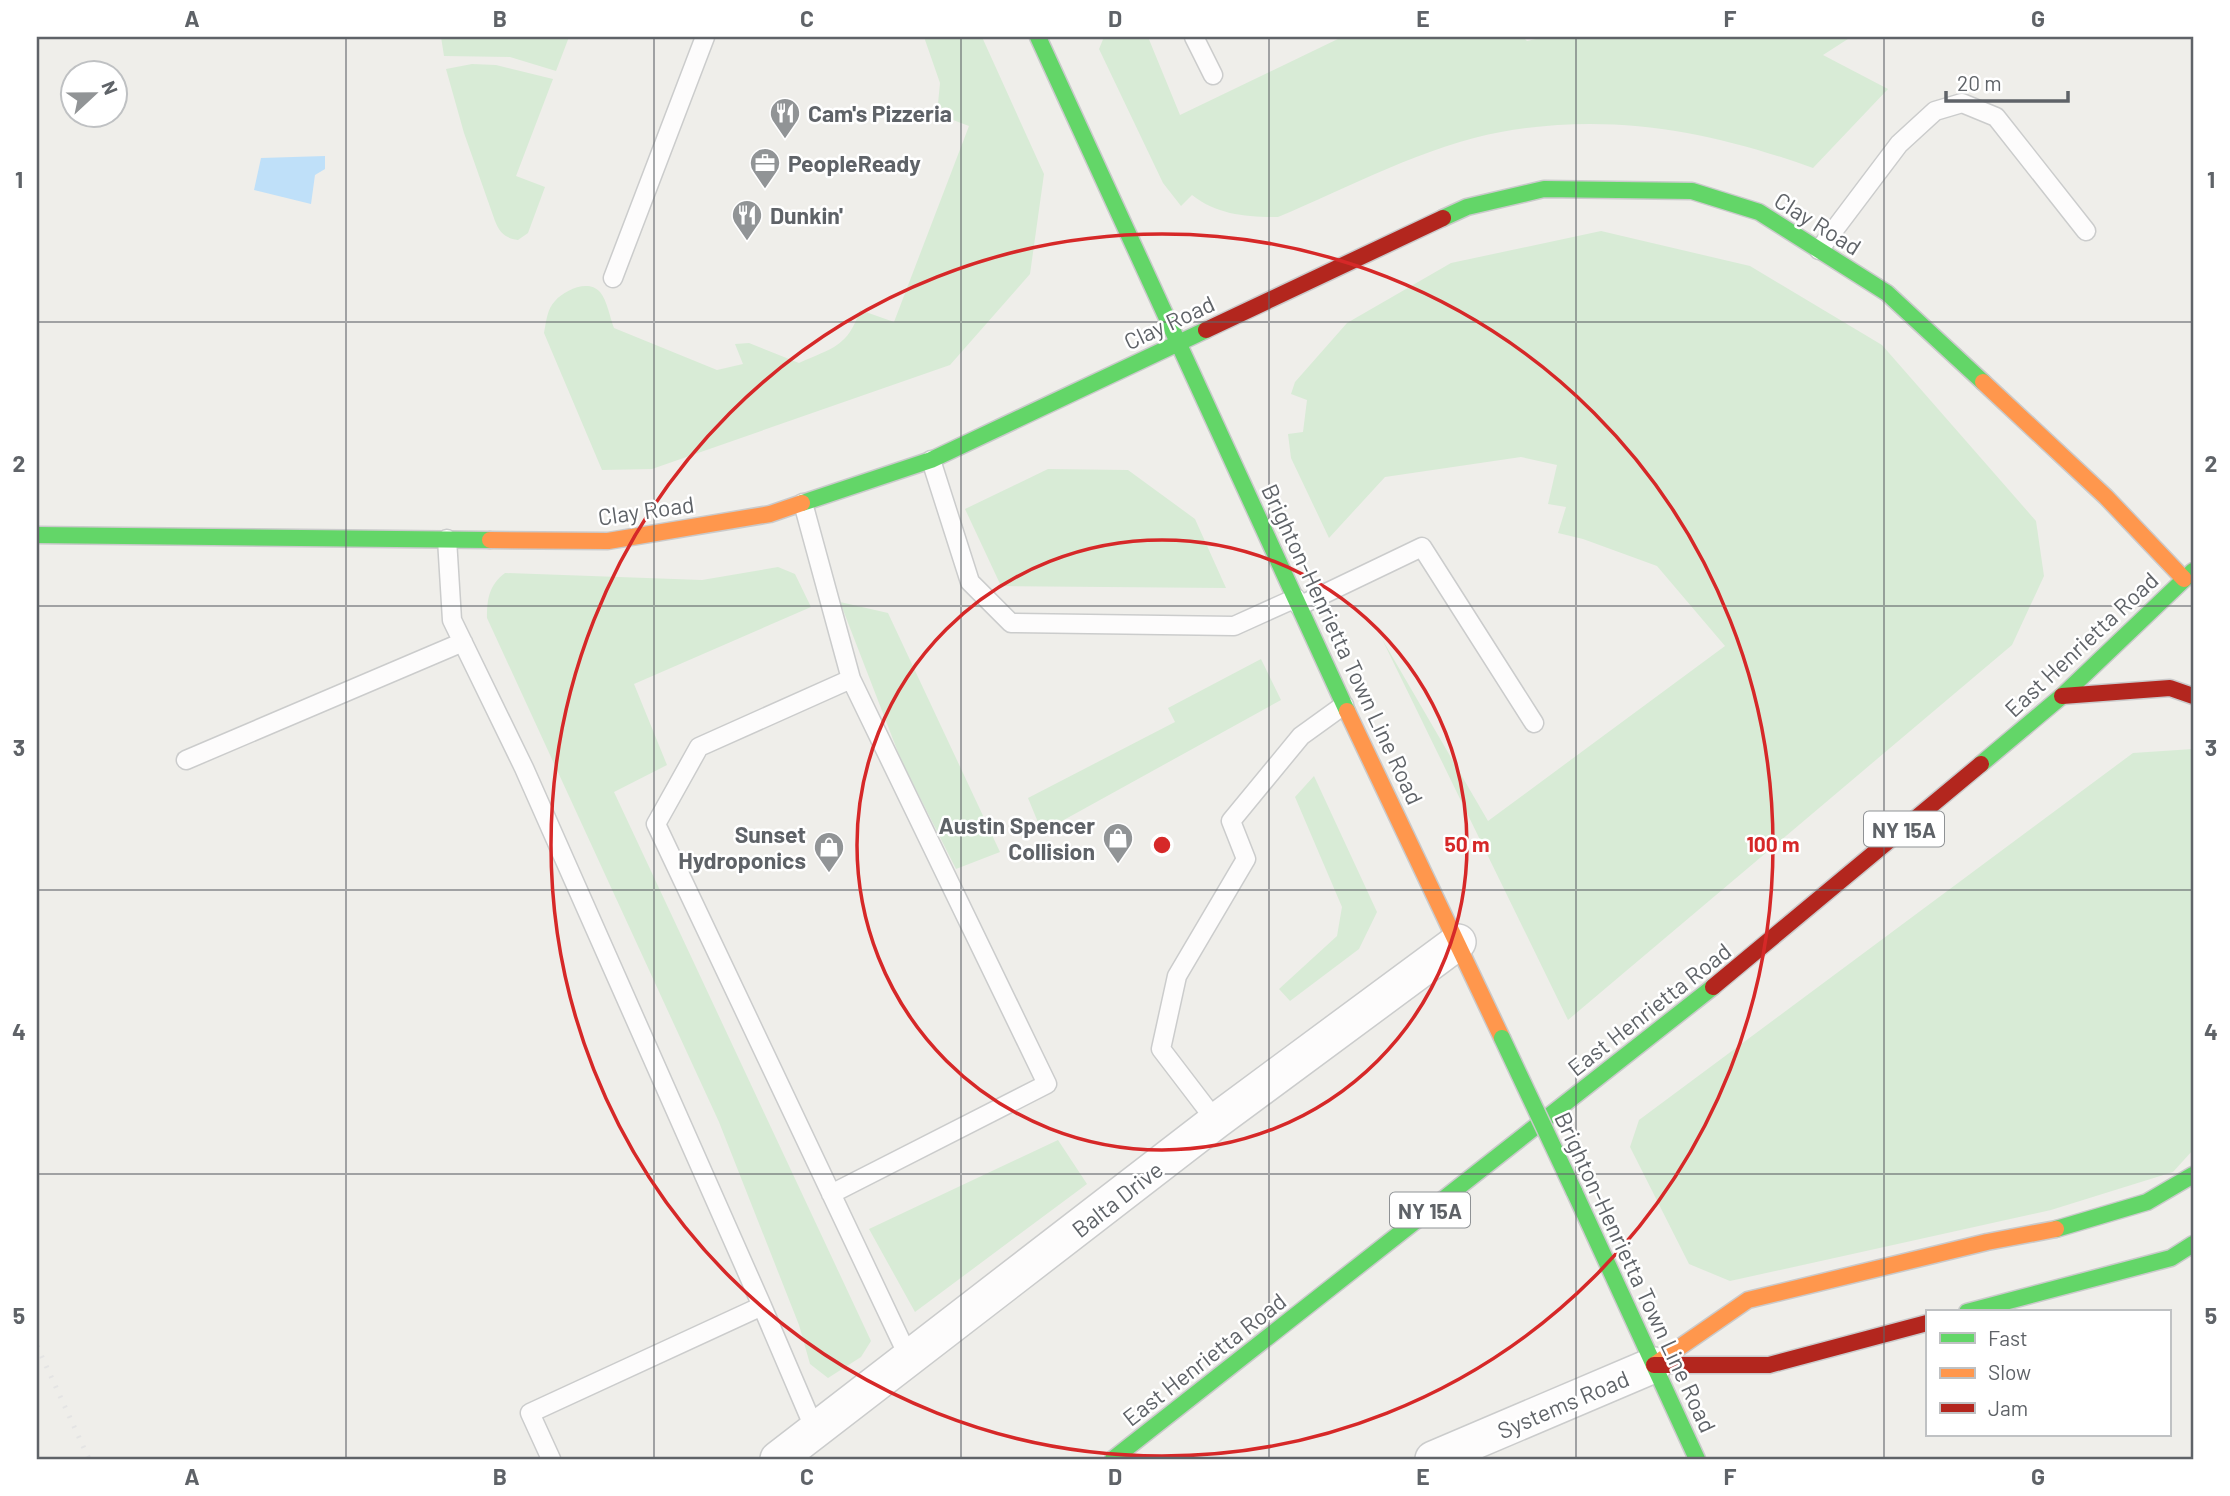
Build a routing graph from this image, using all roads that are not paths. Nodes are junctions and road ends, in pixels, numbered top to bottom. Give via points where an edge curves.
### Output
1 (705, 37) edge
2 (1038, 37) edge
3 (1194, 37) edge
4 (1213, 75) dead end
5 (2086, 231) dead end
6 (1819, 250) junction
7 (613, 278) dead end
8 (1180, 342) junction
9 (931, 460) junction
10 (803, 503) junction
11 (37, 535) edge
12 (447, 539) junction
13 (2189, 575) edge
14 (1297, 602) junction
15 (463, 642) junction
16 (851, 679) junction
17 (2062, 696) junction
18 (2193, 696) edge
19 (1344, 705) junction
20 (1534, 723) dead end
21 (186, 760) dead end
22 (1458, 942) junction
23 (1216, 1121) junction
24 (2193, 1175) edge
25 (831, 1194) junction
26 (2193, 1244) edge
27 (762, 1306) junction
28 (1975, 1310) edge
29 (1926, 1323) edge
30 (910, 1360) junction
31 (1654, 1365) junction
32 (815, 1430) junction
33 (551, 1459) edge
34 (779, 1459) edge
35 (1113, 1459) edge
36 (1433, 1459) edge
37 (1697, 1459) edge

1 - 7 lane
2 - 8 street, Brighton-Henrietta Town Line Road
3 - 4 lane
5 - 6 lane via 1996,117 1962,103 1935,111 1899,145
6 - 8 street, Clay Road via 1759,212 1692,191 1544,188 1467,207
6 - 13 street, Clay Road via 1887,293
8 - 9 street, Clay Road
8 - 14 street, Brighton-Henrietta Town Line Road
9 - 10 street, Clay Road
9 - 14 lane via 970,582 1011,623 1234,626
10 - 12 street, Clay Road via 770,514 608,541
10 - 16 lane
11 - 12 street, Clay Road
12 - 15 lane via 453,620
13 - 17 street, East Henrietta Road / NY 15A
14 - 19 street, Brighton-Henrietta Town Line Road
14 - 20 lane via 1422,547
15 - 21 lane
15 - 27 lane via 530,781
16 - 25 lane via 699,747 656,824
16 - 25 lane via 1047,1084
17 - 18 street via 2171,688
17 - 35 street, East Henrietta Road / NY 15A via 1746,961
19 - 22 street, Brighton-Henrietta Town Line Road
19 - 23 lane via 1301,736 1231,821 1246,859 1177,976 1161,1049
22 - 23 street, Balta Drive
22 - 31 street, Brighton-Henrietta Town Line Road, bridge
23 - 30 street, Balta Drive
24 - 31 street via 2147,1202 2066,1227 1748,1300
25 - 30 lane
26 - 28 street via 2171,1258
27 - 32 lane
27 - 33 lane via 530,1413
29 - 31 street via 1769,1365
30 - 32 street, Balta Drive
31 - 36 street, Systems Road
31 - 37 street, Brighton-Henrietta Town Line Road
32 - 34 street, Balta Drive

